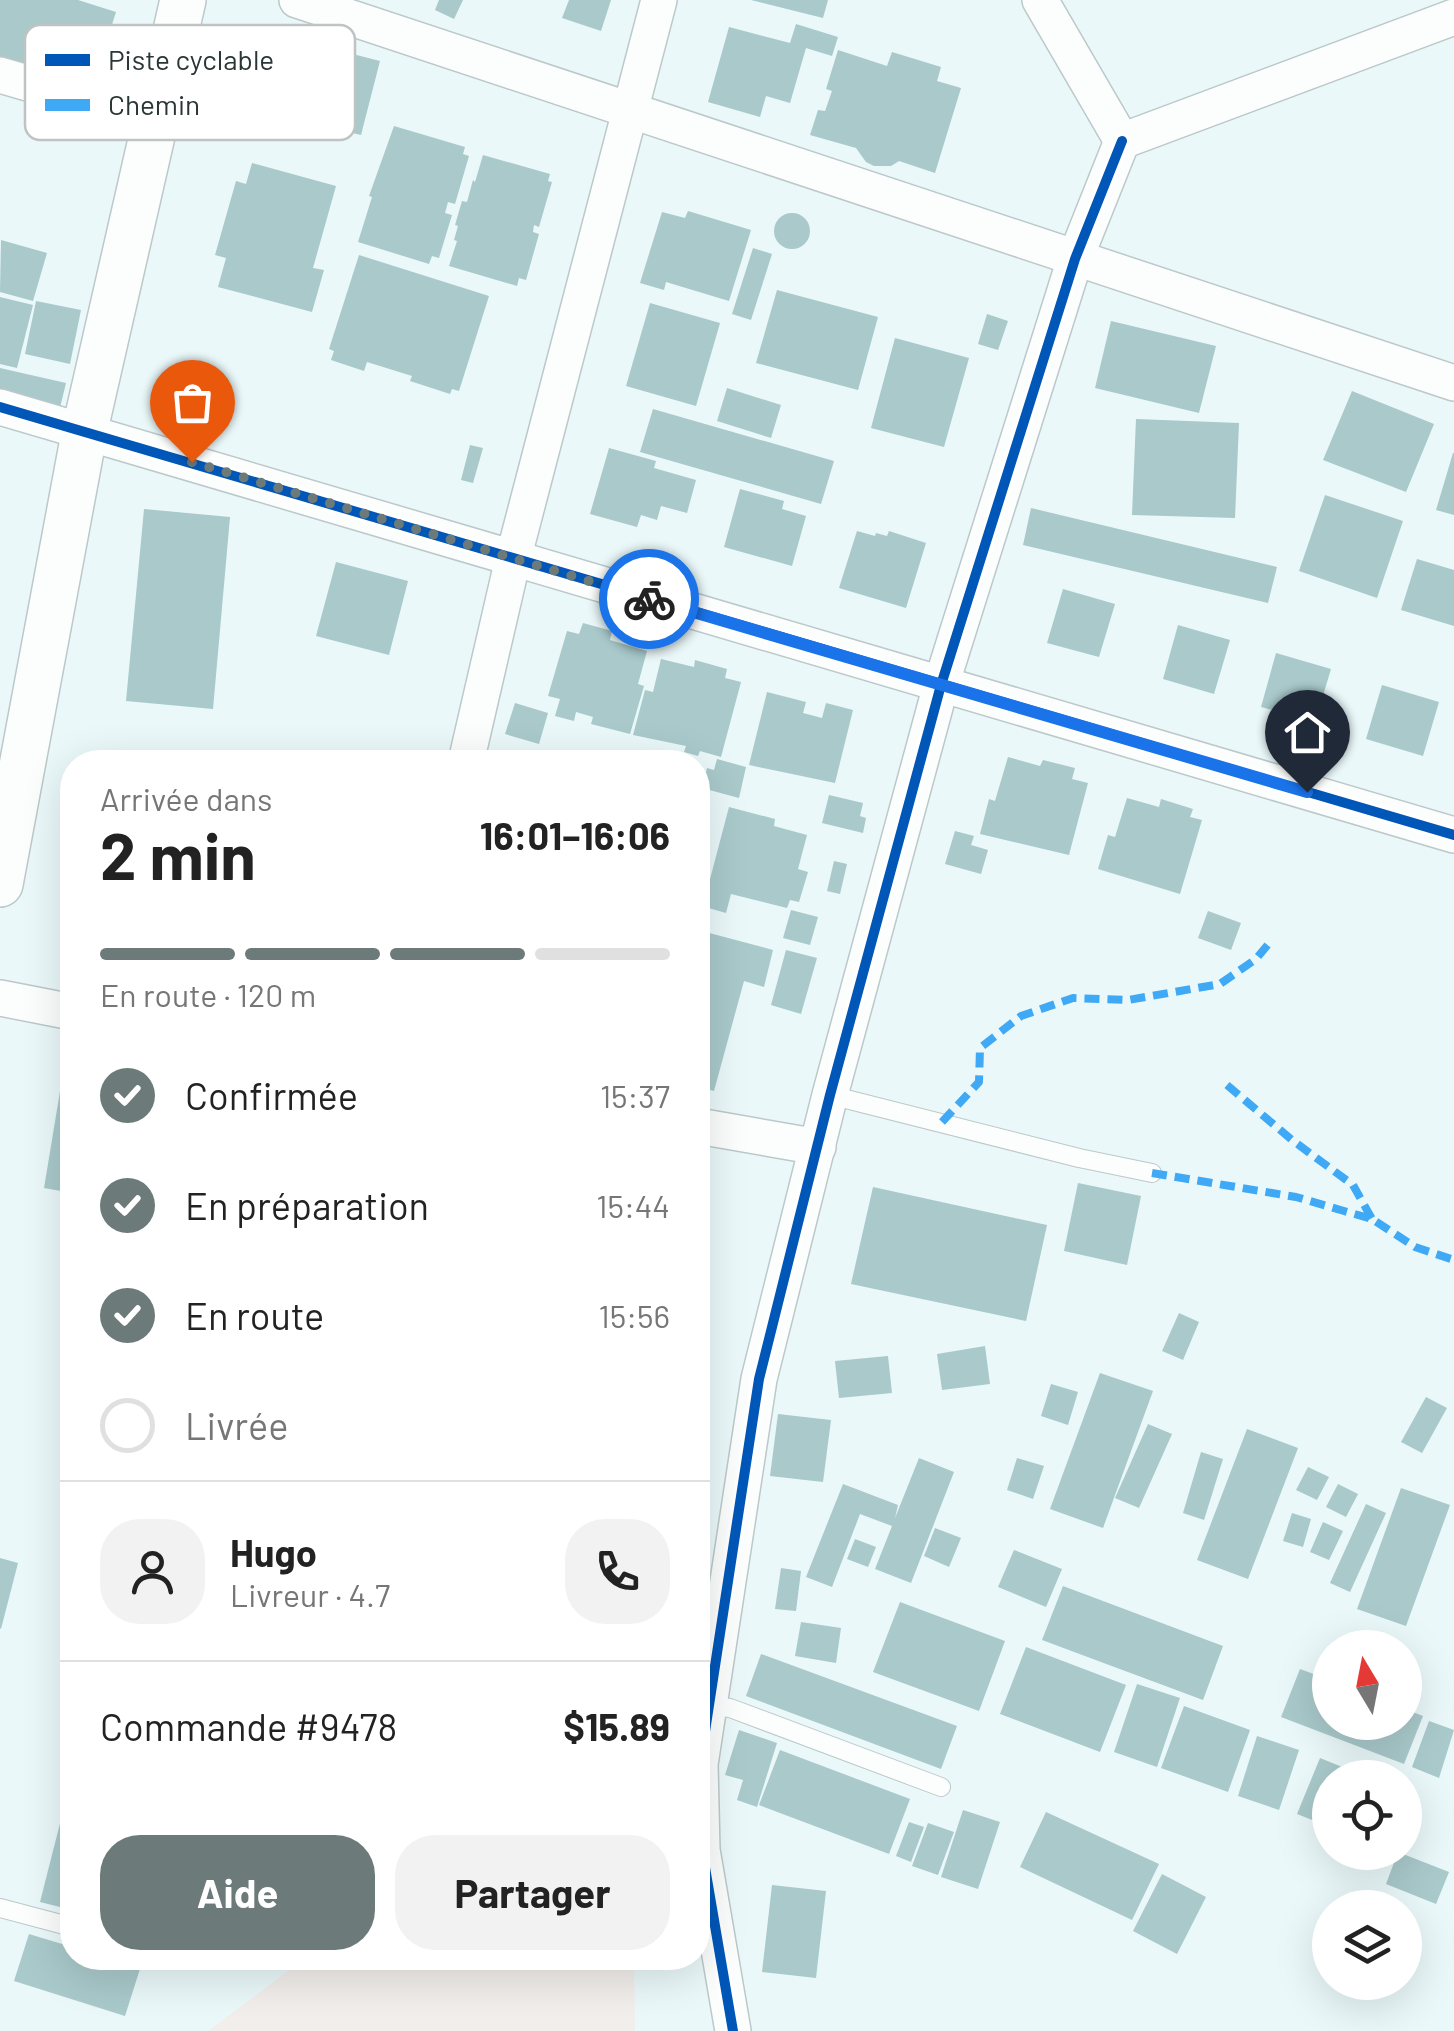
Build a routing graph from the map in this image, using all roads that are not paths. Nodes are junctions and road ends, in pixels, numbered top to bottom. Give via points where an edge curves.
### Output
1 (183, 0) edge
2 (297, 0) edge
3 (660, 0) edge
4 (1040, 0) edge
5 (1454, 17) edge
6 (177, 25) edge
7 (0, 75) edge
8 (25, 82) edge
9 (630, 113) junction
10 (151, 140) edge
11 (1122, 142) junction
12 (1075, 259) junction
13 (1454, 384) edge
14 (0, 407) edge
15 (85, 429) junction
16 (513, 559) junction
17 (941, 685) junction
18 (469, 750) edge
19 (1454, 835) edge
20 (0, 884) edge
21 (0, 998) edge
22 (60, 1010) edge
23 (830, 1095) junction
24 (710, 1128) edge
25 (818, 1148) junction
26 (1152, 1174) dead end
27 (710, 1706) joint
28 (941, 1787) dead end
29 (710, 1897) edge
30 (0, 1908) edge
31 (60, 1924) edge
32 (733, 2031) edge

1 - 6 street
2 - 9 street
3 - 9 street
4 - 11 street
5 - 11 street
7 - 8 street
9 - 12 street
9 - 16 street
10 - 15 street
11 - 12 street
12 - 13 street
12 - 17 street
14 - 15 street
15 - 16 street
15 - 20 street
16 - 17 street
16 - 18 street
17 - 19 street
17 - 23 street
21 - 22 street
23 - 25 street
23 - 26 lane
24 - 25 street
25 - 27 street via 759,1380
27 - 28 lane
29 - 32 street
30 - 31 lane

